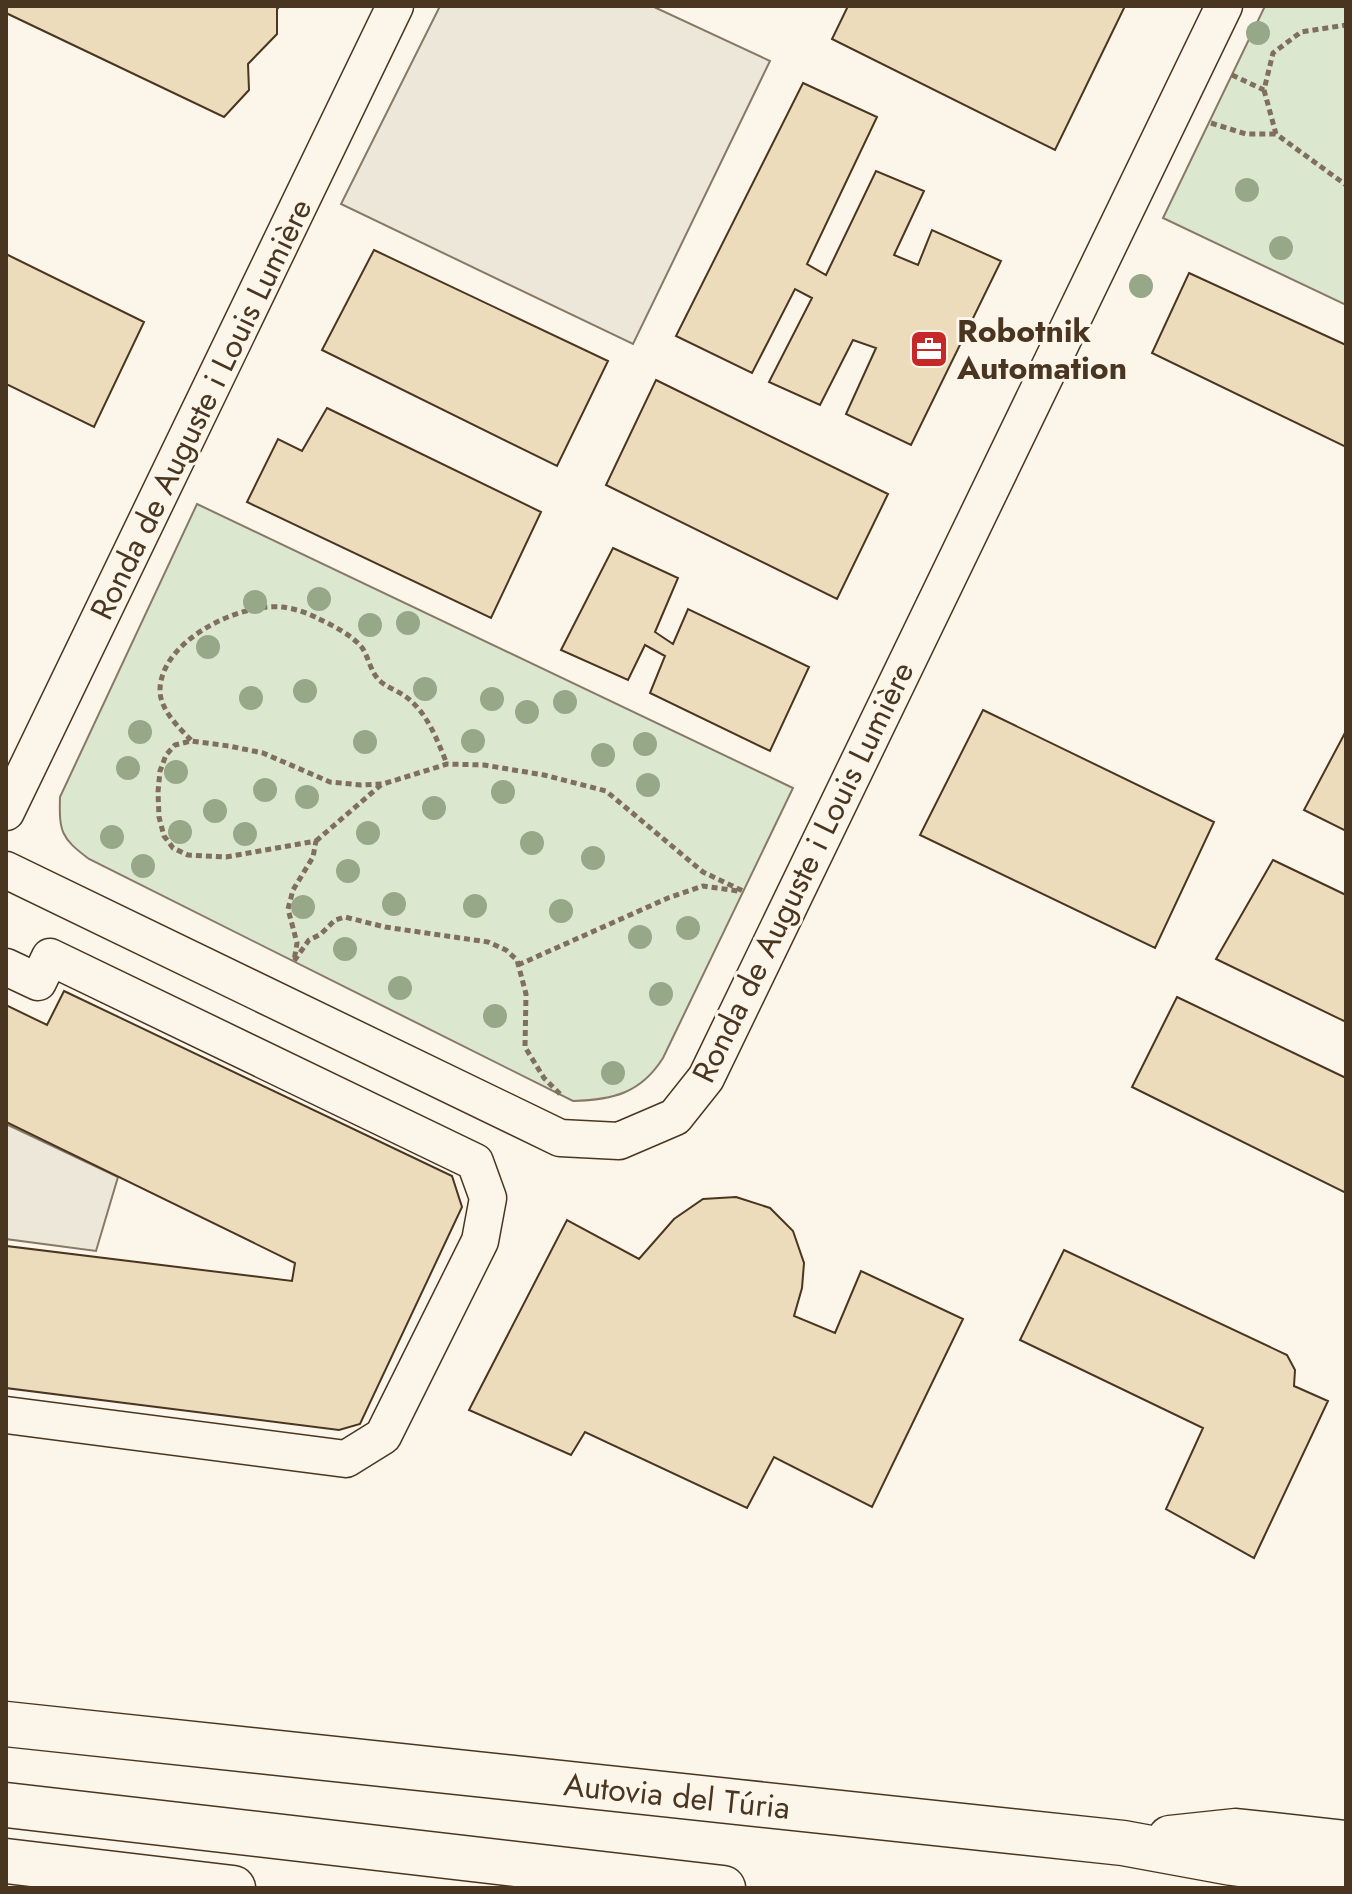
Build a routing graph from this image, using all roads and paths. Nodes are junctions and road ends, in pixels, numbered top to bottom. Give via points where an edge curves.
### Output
1 (395, 6) edge
2 (1224, 6) edge
3 (1346, 25) edge
4 (1232, 75) dead end
5 (1264, 90) junction
6 (1211, 123) dead end
7 (1276, 134) junction
8 (1346, 185) edge
9 (191, 741) junction
10 (447, 764) junction
11 (383, 784) junction
12 (6, 812) edge
13 (316, 841) junction
14 (6, 870) edge
15 (518, 965) junction
16 (6, 967) edge
17 (560, 1094) dead end
18 (6, 1415) edge
19 (6, 1724) edge
20 (6, 1805) edge
21 (1123, 1843) junction
22 (1346, 1843) edge
23 (6, 1861) edge
24 (1346, 1878) edge
25 (233, 1888) edge
26 (723, 1888) edge

1 - 12 street, Ronda de Auguste i Louis Lumière
2 - 14 street, Ronda de Auguste i Louis Lumière via 706,1078 675,1117 619,1141 560,1138
3 - 5 path via 1301,32 1273,53
4 - 5 path
5 - 7 path
6 - 7 path via 1246,134
7 - 8 path
9 - 10 path via 166,710 160,690 165,669 181,645 231,616 282,607 315,617 362,647 382,683 422,713
9 - 11 path via 263,753 330,782
9 - 13 path via 175,745 160,771 159,817 173,848 188,855 226,857
10 - 11 path
10 - 15 path via 544,775 606,791 703,872 743,891 703,886
11 - 13 path
13 - 15 path via 288,909 297,943 294,961 309,940 345,917 488,942 506,950
15 - 17 path via 526,994 525,1047
16 - 18 street via 38,982 50,957 475,1162 488,1198 480,1241 383,1436 346,1459
19 - 21 highway, Autovia del Túria
20 - 26 highway
21 - 22 highway via 1236,1831
21 - 24 highway, Autovia del Túria
23 - 25 highway

